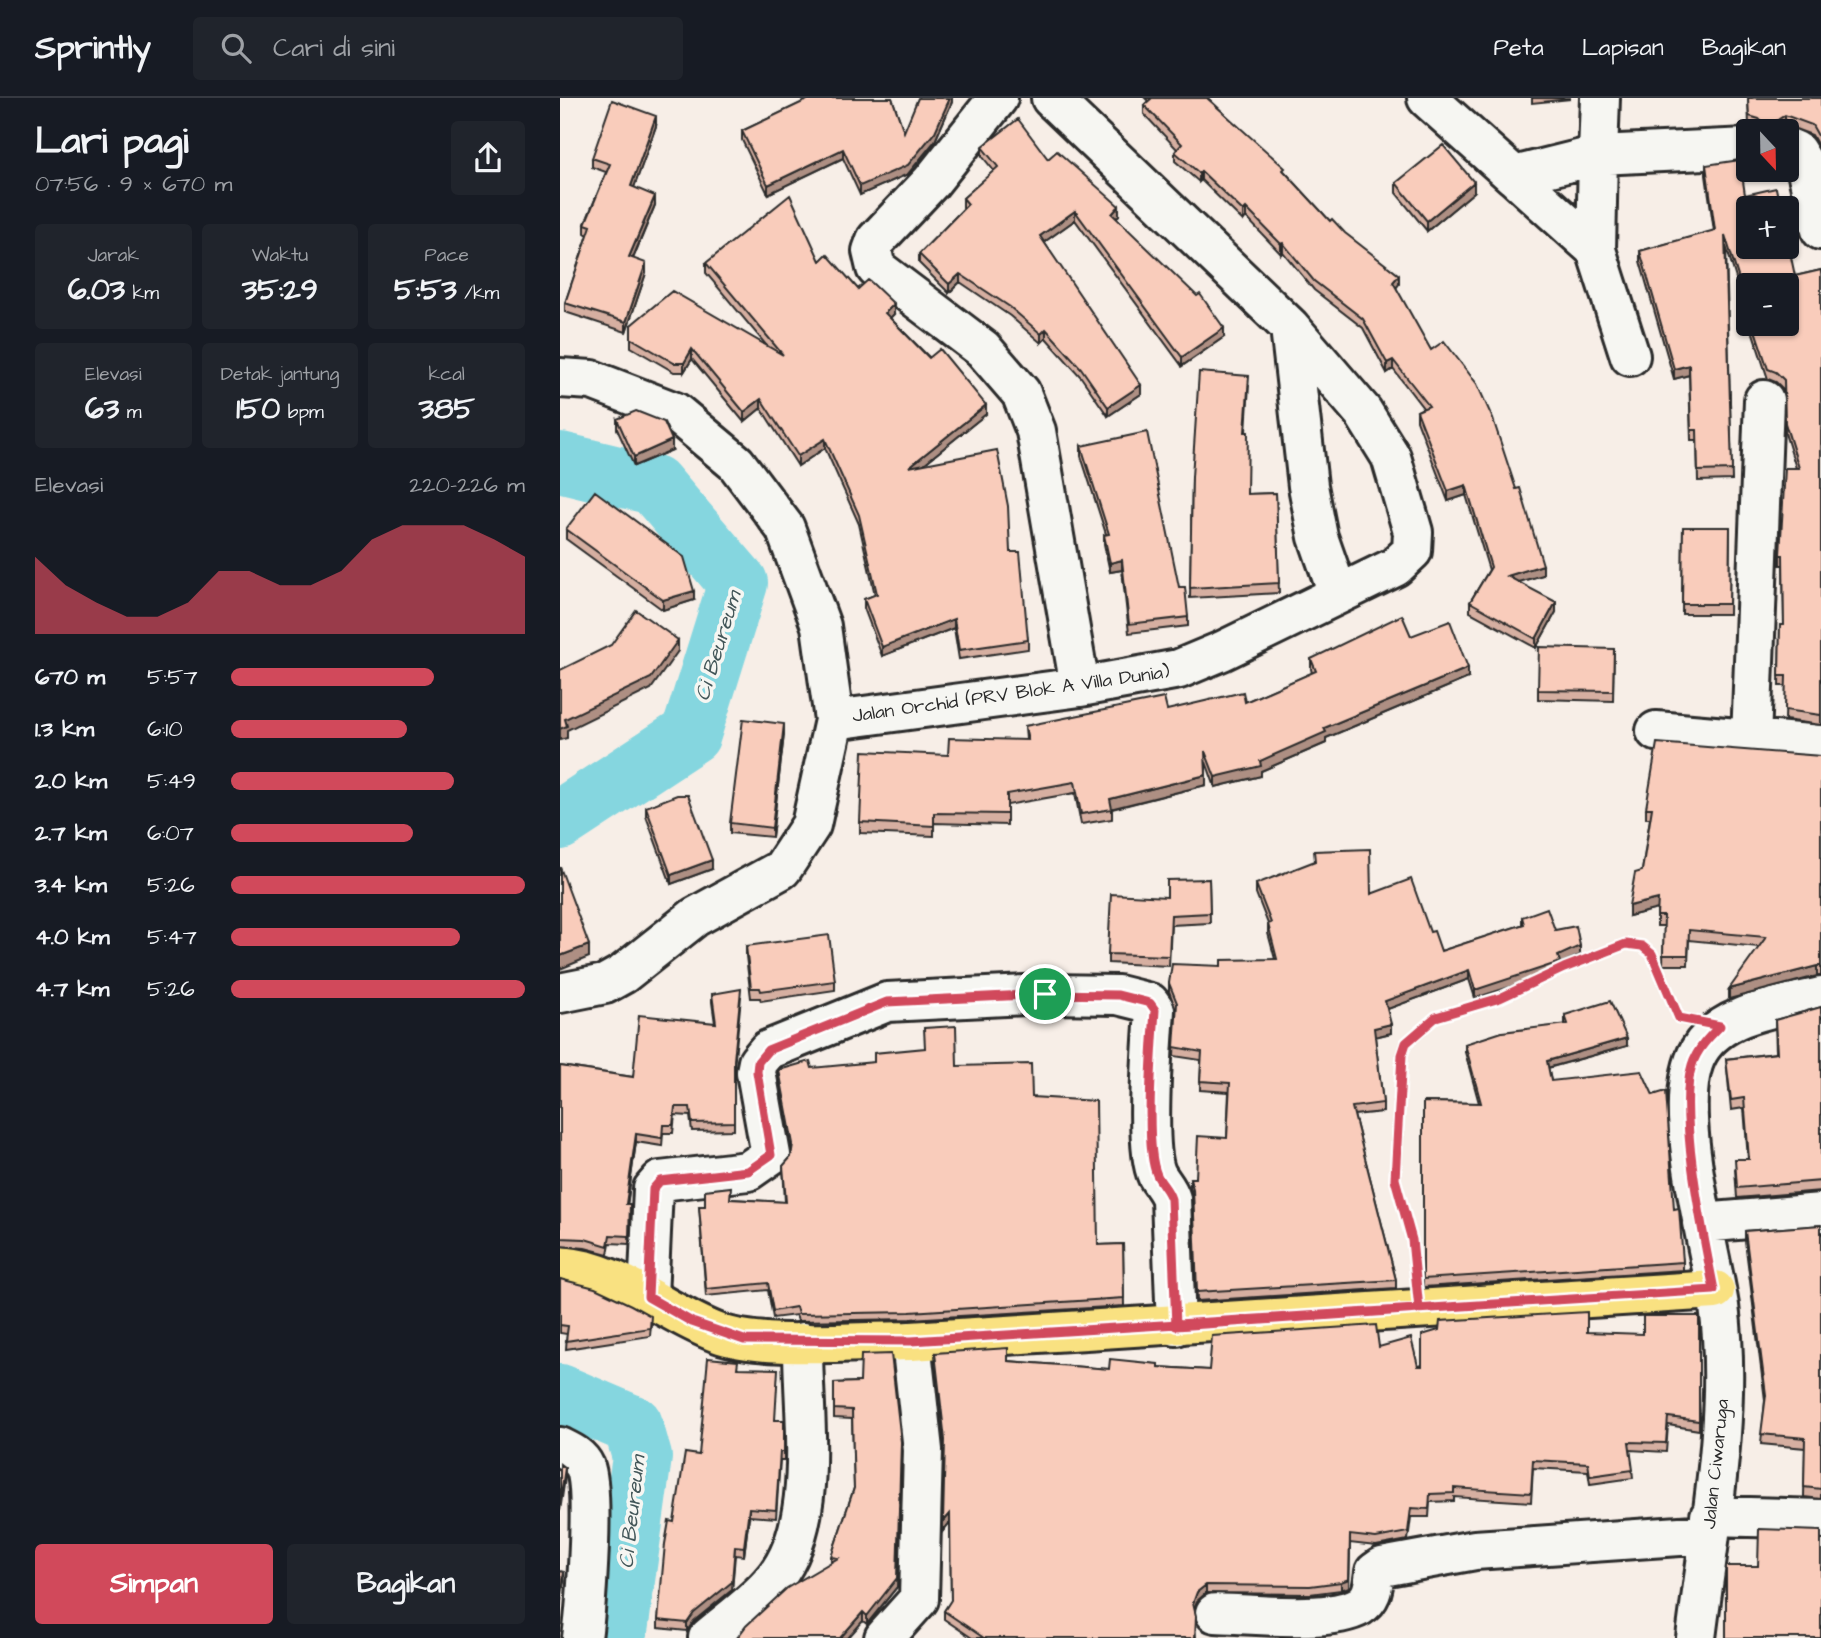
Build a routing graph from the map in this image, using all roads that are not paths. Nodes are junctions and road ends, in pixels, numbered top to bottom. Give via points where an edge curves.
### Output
1 (998, 98) edge
2 (1051, 98) edge
3 (1427, 98) edge
4 (1600, 98) edge
5 (1736, 149) edge
6 (1598, 155) junction
7 (1799, 156) edge
8 (1514, 177) junction
9 (1821, 230) edge
10 (1595, 250) junction
11 (1290, 327) junction
12 (1630, 356) dead end
13 (560, 378) edge
14 (1764, 400) dead end
15 (1338, 594) junction
16 (1080, 687) junction
17 (834, 720) junction
18 (1656, 731) dead end
19 (1751, 740) junction
20 (1821, 746) edge
21 (560, 993) edge
22 (1821, 997) edge
23 (1821, 1213) edge
24 (1702, 1223) junction
25 (560, 1266) edge
26 (1714, 1290) junction
27 (648, 1297) junction
28 (1176, 1326) junction
29 (911, 1341) junction
30 (803, 1342) junction
31 (560, 1447) edge
32 (1821, 1519) edge
33 (1709, 1525) junction
34 (919, 1599) junction
35 (1215, 1613) dead end
36 (582, 1638) edge
37 (708, 1638) edge
38 (884, 1638) edge
39 (910, 1638) edge
40 (1696, 1638) edge

1 - 16 street via 931,182 876,240 872,251 876,268 983,349 1021,393 1036,431
2 - 11 street, Jalan Orchid (PRV Blok A Villa Dunia)
3 - 8 street
4 - 6 street
5 - 6 street
6 - 8 street
6 - 10 street
7 - 9 street via 1806,167
8 - 10 street
10 - 12 street
11 - 15 street via 1308,486 1318,537
11 - 15 street, Jalan Orchid (PRV Blok A Villa Dunia) via 1377,432 1391,457 1413,532 1412,551 1405,560
13 - 17 street via 592,380 675,412 736,463 785,528 821,626
14 - 19 street
15 - 16 street, Jalan Orchid (PRV Blok A Villa Dunia) via 1179,669
16 - 17 street, Jalan Orchid (PRV Blok A Villa Dunia)
17 - 21 street via 811,825 782,869 695,917 623,974 605,984
18 - 19 street
19 - 20 street
22 - 24 street, Jalan Ciwaruga via 1720,1026 1699,1050 1689,1080 1689,1128
23 - 24 street
24 - 26 street, Jalan Ciwaruga
25 - 27 main road via 626,1284
26 - 28 main road
26 - 33 street, Jalan Ciwaruga via 1725,1387
27 - 28 street via 653,1189 660,1181 748,1171 771,1155 757,1072 758,1062 768,1050 887,1002 1118,995 1150,1003 1155,1010 1153,1155 1157,1176 1171,1199
27 - 30 main road via 720,1334 744,1340
28 - 29 main road
29 - 30 main road
29 - 34 street via 923,1450
30 - 37 street via 804,1510 791,1549 771,1584
31 - 36 street via 580,1460 588,1481
32 - 33 street
33 - 35 street via 1475,1550 1382,1567 1375,1572 1371,1595 1362,1605 1335,1615
33 - 40 street, Jalan Ciwaruga
34 - 38 street
34 - 39 street

